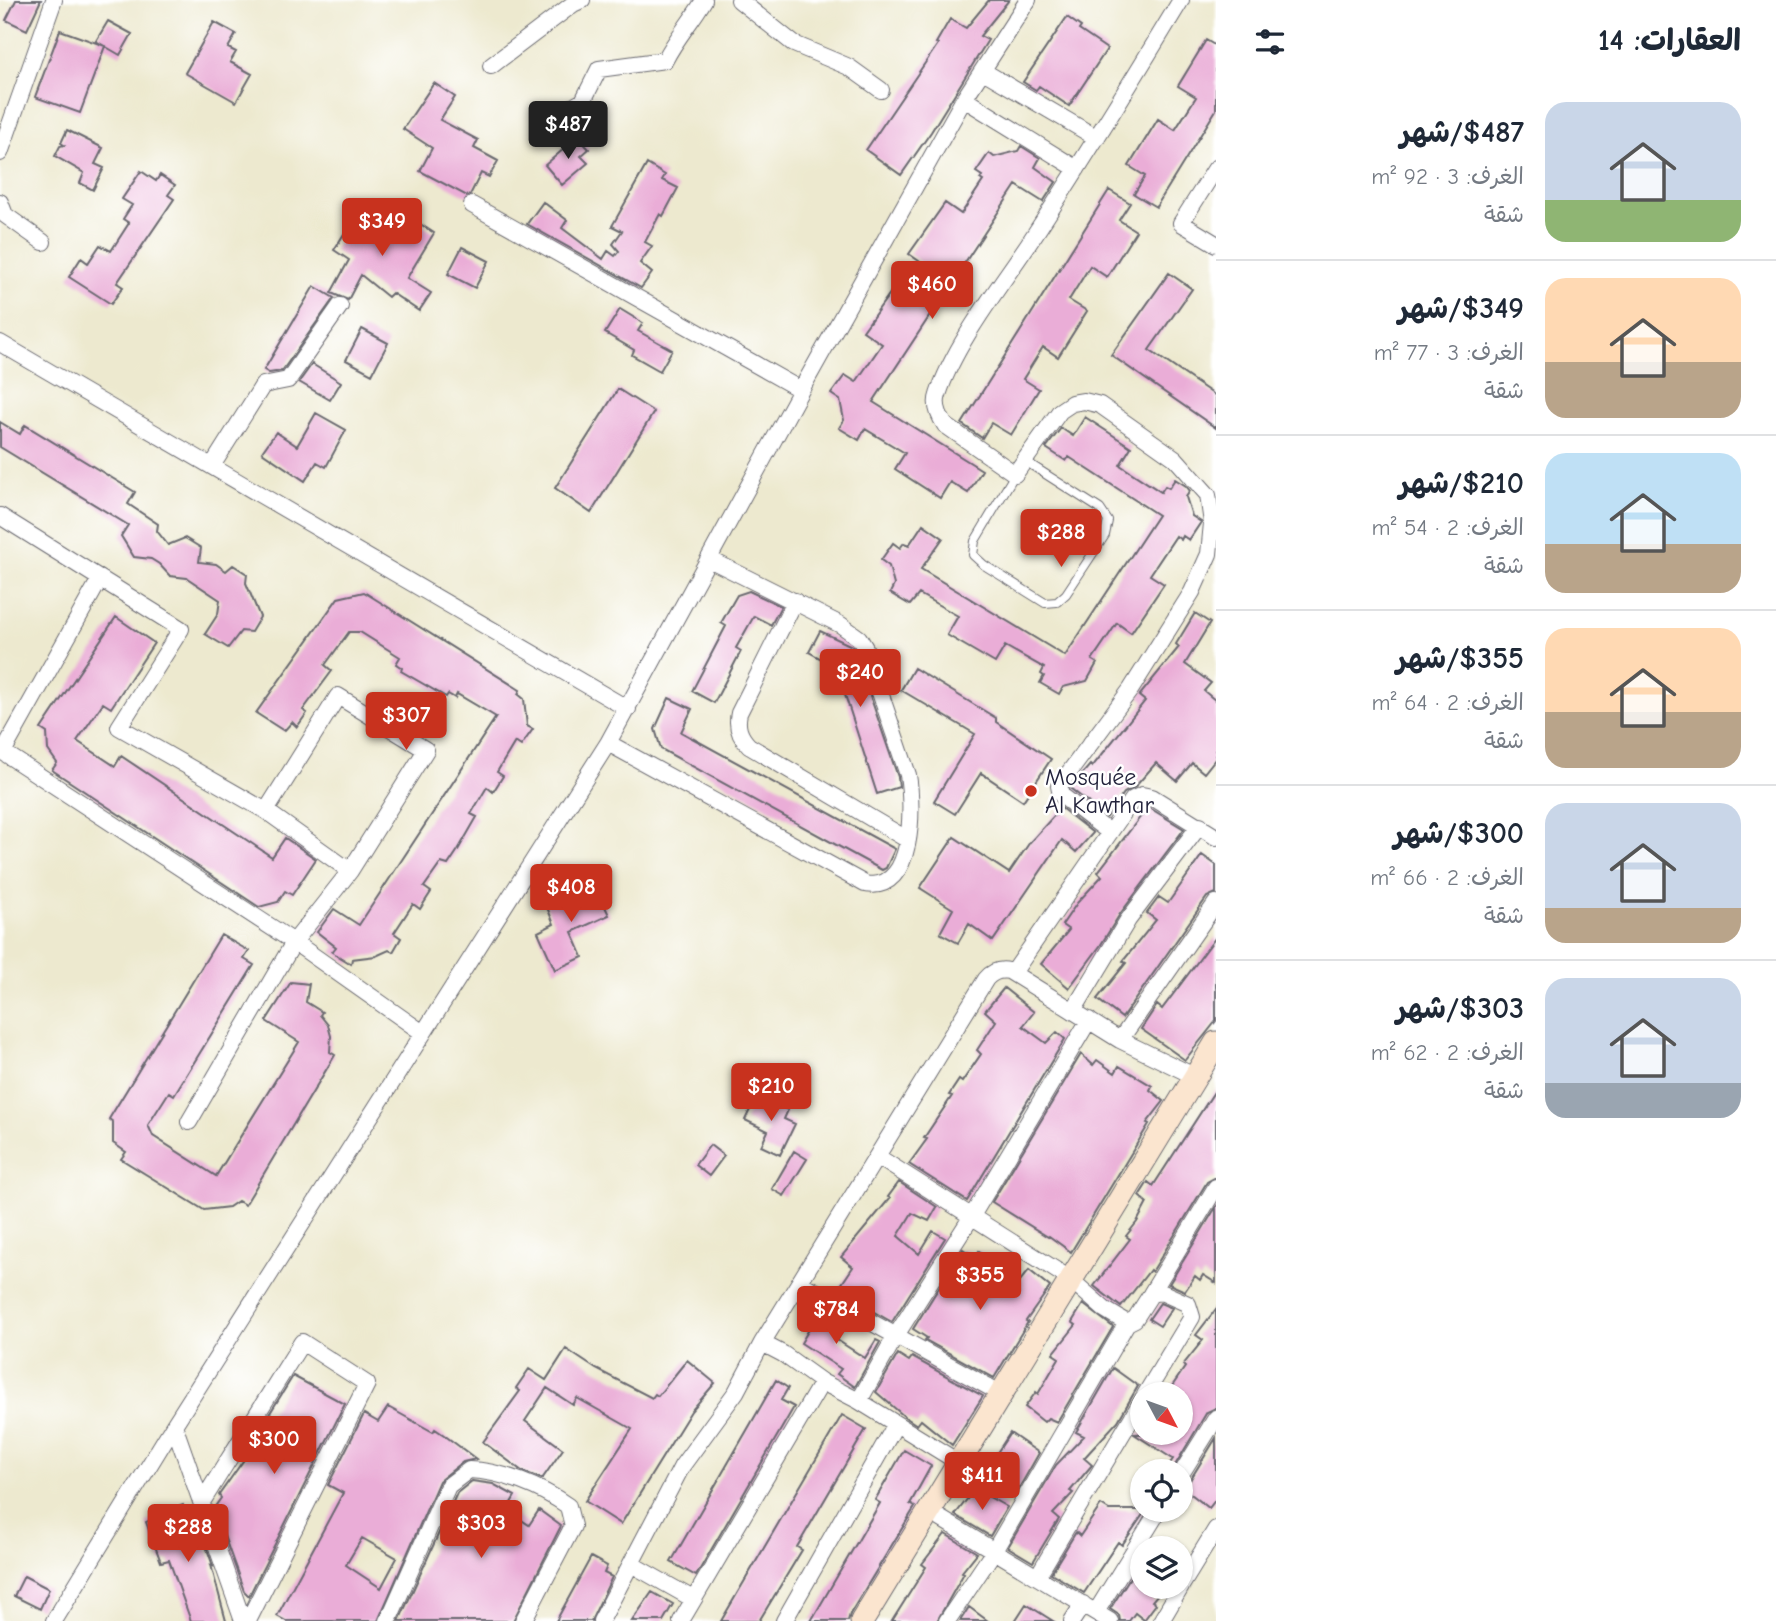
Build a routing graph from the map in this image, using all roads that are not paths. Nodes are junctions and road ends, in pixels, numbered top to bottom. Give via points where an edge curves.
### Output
1 (54, 0) edge
2 (582, 0) edge
3 (704, 0) edge
4 (740, 0) edge
5 (1028, 0) edge
6 (1181, 0) edge
7 (491, 66) dead end
8 (983, 71) junction
9 (881, 90) dead end
10 (964, 99) junction
11 (545, 123) dead end
12 (1097, 138) junction
13 (0, 153) edge
14 (1216, 168) edge
15 (1077, 169) junction
16 (0, 202) edge
17 (472, 205) dead end
18 (43, 242) dead end
19 (1216, 244) edge
20 (340, 306) dead end
21 (0, 343) edge
22 (801, 390) junction
23 (212, 466) junction
24 (1020, 468) junction
25 (1212, 488) edge
26 (0, 516) edge
27 (709, 559) junction
28 (100, 579) junction
29 (795, 601) junction
30 (628, 709) junction
31 (608, 743) junction
32 (266, 811) junction
33 (1199, 825) junction
34 (1109, 832) junction
35 (1216, 837) edge
36 (908, 840) junction
37 (351, 871) junction
38 (1216, 903) edge
39 (294, 942) junction
40 (1013, 974) junction
41 (1073, 1011) junction
42 (1089, 1020) junction
43 (423, 1033) junction
44 (1120, 1040) junction
45 (1216, 1043) edge
46 (1194, 1076) junction
47 (189, 1122) dead end
48 (878, 1157) junction
49 (1216, 1187) edge
50 (972, 1216) junction
51 (1070, 1279) junction
52 (800, 1283) junction
53 (1151, 1294) junction
54 (1127, 1323) junction
55 (895, 1337) junction
56 (762, 1343) junction
57 (822, 1382) junction
58 (1153, 1382) edge
59 (1000, 1393) junction
60 (859, 1401) junction
61 (1216, 1418) edge
62 (1130, 1421) edge
63 (896, 1424) junction
64 (174, 1425) junction
65 (1190, 1459) edge
66 (958, 1462) junction
67 (202, 1502) junction
68 (928, 1511) junction
69 (1150, 1522) edge
70 (1216, 1529) edge
71 (994, 1551) junction
72 (631, 1564) junction
73 (1193, 1567) edge
74 (1037, 1577) junction
75 (693, 1599) junction
76 (1174, 1599) edge
77 (1089, 1608) junction
78 (54, 1621) edge
79 (243, 1621) edge
80 (248, 1621) edge
81 (388, 1621) edge
82 (523, 1621) edge
83 (601, 1621) edge
84 (681, 1621) edge
85 (784, 1621) edge
86 (862, 1621) edge
87 (947, 1621) edge
88 (1072, 1621) edge
89 (1111, 1621) edge
90 (1161, 1621) edge

1 - 13 street
2 - 7 street
3 - 11 street via 665,60 599,69 583,101
4 - 9 street via 794,44 849,67
5 - 8 street
6 - 12 street
8 - 10 street
8 - 12 street
10 - 15 street
10 - 22 street
12 - 15 street
14 - 19 street via 1181,223
15 - 24 street via 966,338 936,399 945,425
16 - 18 street via 5,215
17 - 22 street
20 - 23 street via 288,380 262,385
21 - 23 street
22 - 27 street
23 - 30 street
24 - 24 lane via 1100,509 1108,521 1105,535 1057,602 1045,603 973,555 975,541
24 - 25 street via 1060,411 1084,401 1100,405
25 - 34 street via 1209,554 1192,592 1131,689 1059,786 1061,795
26 - 28 street
27 - 29 street
27 - 30 street
28 - 32 street via 181,629 119,727
28 - 39 street via 2,752
29 - 36 street via 850,631 870,658 908,775 912,814
29 - 36 street via 739,713 740,734 749,746
30 - 31 street
31 - 36 street via 865,884 887,881
31 - 43 street
32 - 37 street
32 - 37 street via 338,696 426,750
33 - 34 street via 1142,795 1133,799
33 - 35 street
33 - 41 street via 1128,920
34 - 40 street
37 - 39 street
38 - 44 street
39 - 43 street
39 - 47 street
40 - 41 street
40 - 48 street via 1001,970 986,979
41 - 42 street
42 - 44 street
42 - 50 street
43 - 64 street
44 - 46 street
45 - 46 street
46 - 51 street
48 - 50 street
48 - 52 street
49 - 53 street
50 - 51 street
50 - 55 street
51 - 54 street
51 - 59 street
52 - 55 street
52 - 56 street
53 - 54 street via 1135,1319
53 - 58 street via 1161,1292 1188,1304 1192,1317
54 - 71 street
55 - 59 street
55 - 60 street
56 - 57 street
56 - 72 street via 736,1392 682,1466
57 - 60 street
57 - 75 street
59 - 66 street
60 - 63 street
61 - 65 street
62 - 74 street
63 - 66 street
63 - 85 street
64 - 67 street
64 - 78 street
66 - 68 street
67 - 79 street
67 - 80 street via 302,1342 367,1384
68 - 71 street
68 - 86 street
69 - 77 street
70 - 73 street
71 - 74 street
71 - 87 street
72 - 75 street
72 - 83 street
74 - 77 street
75 - 84 street
76 - 90 street
77 - 88 street
77 - 89 street
81 - 82 street via 448,1486 469,1470 550,1493 568,1506 573,1526

